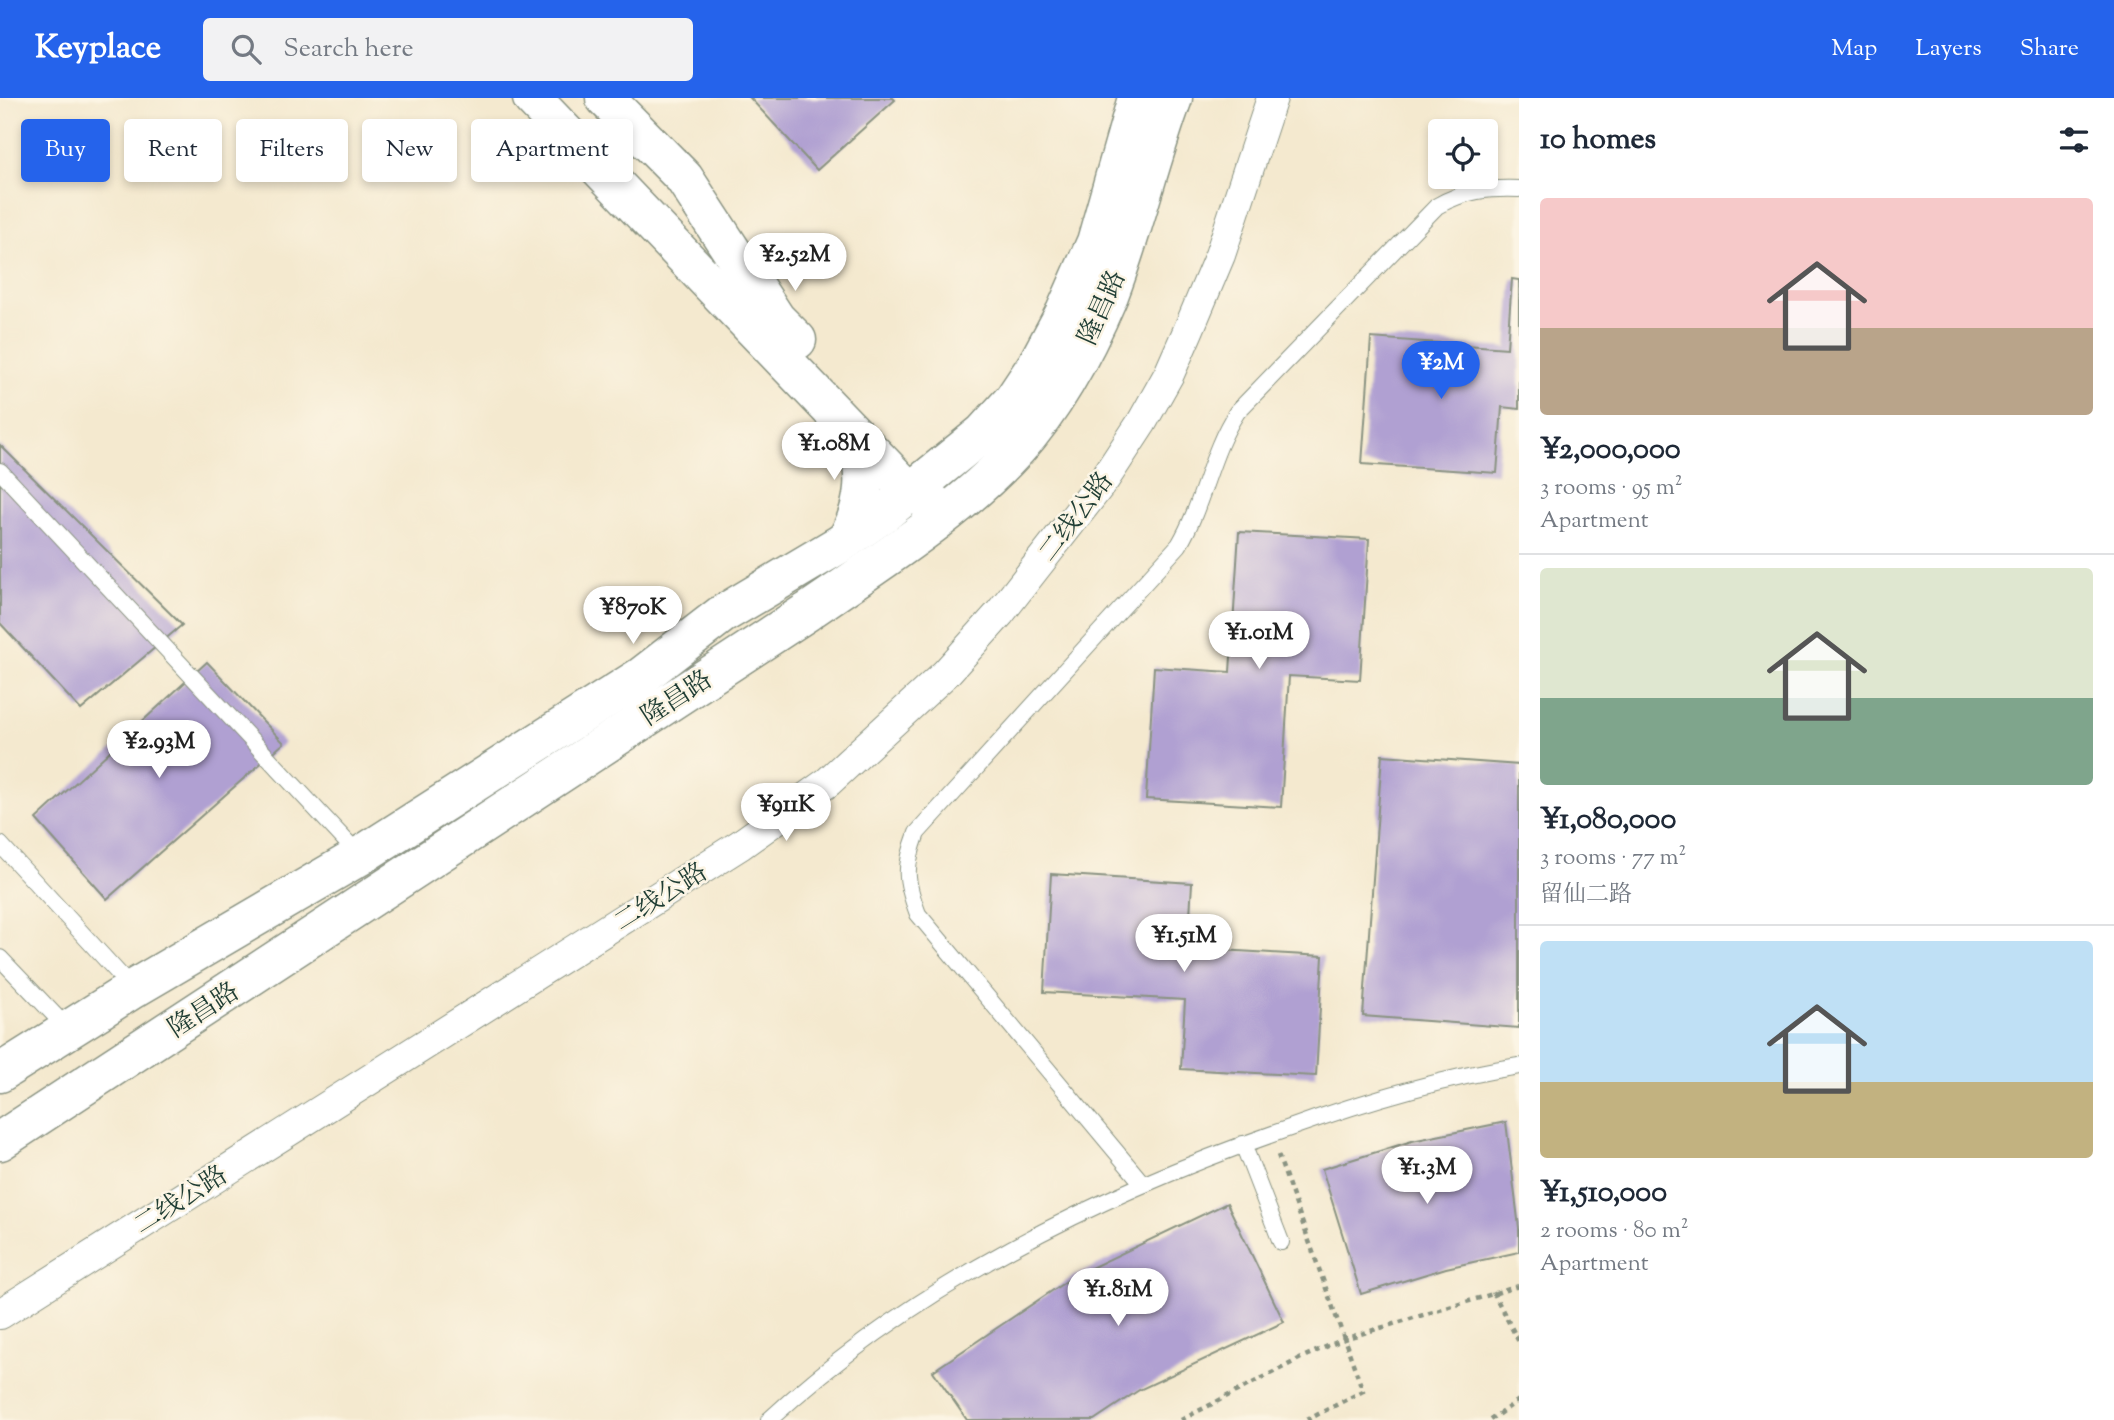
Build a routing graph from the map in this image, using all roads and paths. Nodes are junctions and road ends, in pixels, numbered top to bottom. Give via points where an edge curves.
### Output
1 (531, 98) edge
2 (605, 98) edge
3 (1136, 98) edge
4 (1172, 98) edge
5 (1272, 98) edge
6 (1519, 188) edge
7 (695, 195) junction
8 (655, 226) junction
9 (846, 425) junction
10 (0, 471) edge
11 (921, 483) junction
12 (948, 511) junction
13 (847, 539) junction
14 (0, 844) edge
15 (360, 856) junction
16 (0, 958) edge
17 (133, 989) junction
18 (68, 1029) junction
19 (1519, 1066) edge
20 (0, 1073) edge
21 (1271, 1134) junction
22 (0, 1141) edge
23 (1243, 1144) junction
24 (1143, 1184) junction
25 (1282, 1242) dead end
26 (1519, 1286) edge
27 (1493, 1292) junction
28 (0, 1314) edge
29 (1344, 1339) junction
30 (1519, 1342) edge
31 (1519, 1400) edge
32 (769, 1420) edge
33 (1181, 1420) edge
34 (1307, 1420) edge
35 (1490, 1420) edge

1 - 8 street
2 - 7 street
3 - 11 street, 隆昌路 via 1096,242 1037,364 983,433
4 - 12 street, 隆昌路 via 1108,297 1073,369 1049,410 1016,449
5 - 28 street, 二线公路 via 1220,256 1169,374 1142,422 1104,480 1000,613 881,736 828,782 740,845
6 - 24 lane via 1478,190 1437,206 1237,412 1224,433 1202,498 1179,545 917,833 909,854 906,874 918,914
7 - 8 street
7 - 11 street via 776,319
8 - 9 street
9 - 11 street
9 - 13 street via 861,459 863,479 858,520
10 - 15 lane
11 - 12 street
11 - 13 street, 隆昌路
12 - 22 street, 隆昌路 via 807,612
13 - 15 street, 隆昌路 via 722,615 642,676
14 - 17 lane
15 - 17 street, 隆昌路
16 - 18 lane
17 - 18 street, 隆昌路
18 - 20 street, 隆昌路
19 - 21 lane via 1355,1106
21 - 23 lane
21 - 29 path
23 - 24 lane
23 - 25 lane
24 - 32 lane via 1001,1254 919,1303 846,1355
26 - 27 path
27 - 29 path
27 - 30 path
29 - 33 path
29 - 34 path via 1363,1391
31 - 35 path

